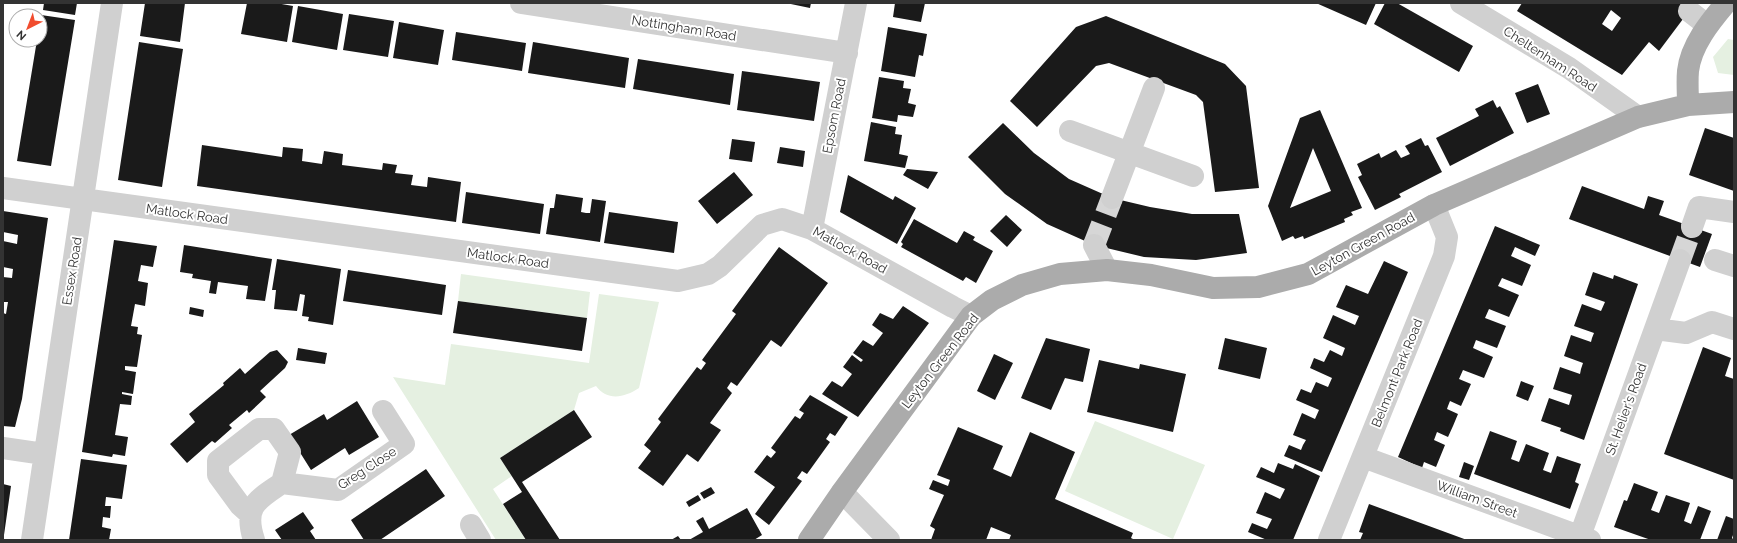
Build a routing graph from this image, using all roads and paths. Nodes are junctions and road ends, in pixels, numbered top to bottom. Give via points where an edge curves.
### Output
1 (112, 3) edge
2 (521, 3) edge
3 (856, 3) edge
4 (1462, 3) edge
5 (1726, 3) edge
6 (1689, 11) dead end
7 (1708, 26) junction
8 (847, 53) junction
9 (1154, 88) dead end
10 (1734, 102) edge
11 (1688, 105) junction
12 (1638, 117) junction
13 (1070, 131) dead end
14 (1130, 153) junction
15 (1193, 176) dead end
16 (3, 188) edge
17 (1112, 198) tunnel mouth
18 (82, 200) junction
19 (1434, 205) junction
20 (1734, 212) edge
21 (1692, 227) tunnel mouth
22 (812, 229) junction
23 (1094, 245) dead end
24 (1680, 260) tunnel mouth
25 (1107, 270) junction
26 (971, 316) junction
27 (1655, 329) junction
28 (1734, 330) edge
29 (383, 411) dead end
30 (3, 448) edge
31 (44, 454) junction
32 (1363, 457) junction
33 (282, 483) junction
34 (842, 492) junction
35 (250, 514) junction
36 (1585, 538) edge
37 (32, 540) edge
38 (254, 540) edge
39 (808, 540) edge
40 (890, 540) edge
41 (1329, 540) edge

1 - 18 street, Essex Road
2 - 8 street, Nottingham Road
3 - 8 street, Epsom Road
4 - 12 street, Cheltenham Road via 1569,68
5 - 7 main road
6 - 7 street
7 - 11 main road via 1694,51 1688,70
8 - 22 street, Epsom Road
9 - 14 street
10 - 11 main road, Leyton Green Road
11 - 12 main road, Leyton Green Road
12 - 19 main road, Leyton Green Road
13 - 14 street
14 - 15 street
14 - 17 street
16 - 18 street, Matlock Road
18 - 22 street, Matlock Road via 678,281 708,274 720,266 762,225 782,220
18 - 31 street, Essex Road
19 - 25 main road, Leyton Green Road via 1308,274 1258,287 1213,288 1151,275
19 - 32 street, Belmont Park Road via 1447,237 1444,256
20 - 21 street via 1699,207
22 - 26 street, Matlock Road
23 - 25 street
24 - 27 street, St. Helier's Road
25 - 26 main road, Leyton Green Road via 1060,274 1022,285 992,300
26 - 34 main road, Leyton Green Road
27 - 28 street via 1686,333 1712,322
27 - 36 street, St. Helier's Road
29 - 33 street, Greg Close via 404,444 338,490
30 - 31 street
31 - 37 street, Essex Road
32 - 36 street, William Street
32 - 41 street, Belmont Park Road
33 - 35 street via 257,500
33 - 35 street via 290,452 274,429 259,429 218,461 218,475 240,505
34 - 39 main road, Leyton Green Road
34 - 40 street
35 - 38 street

